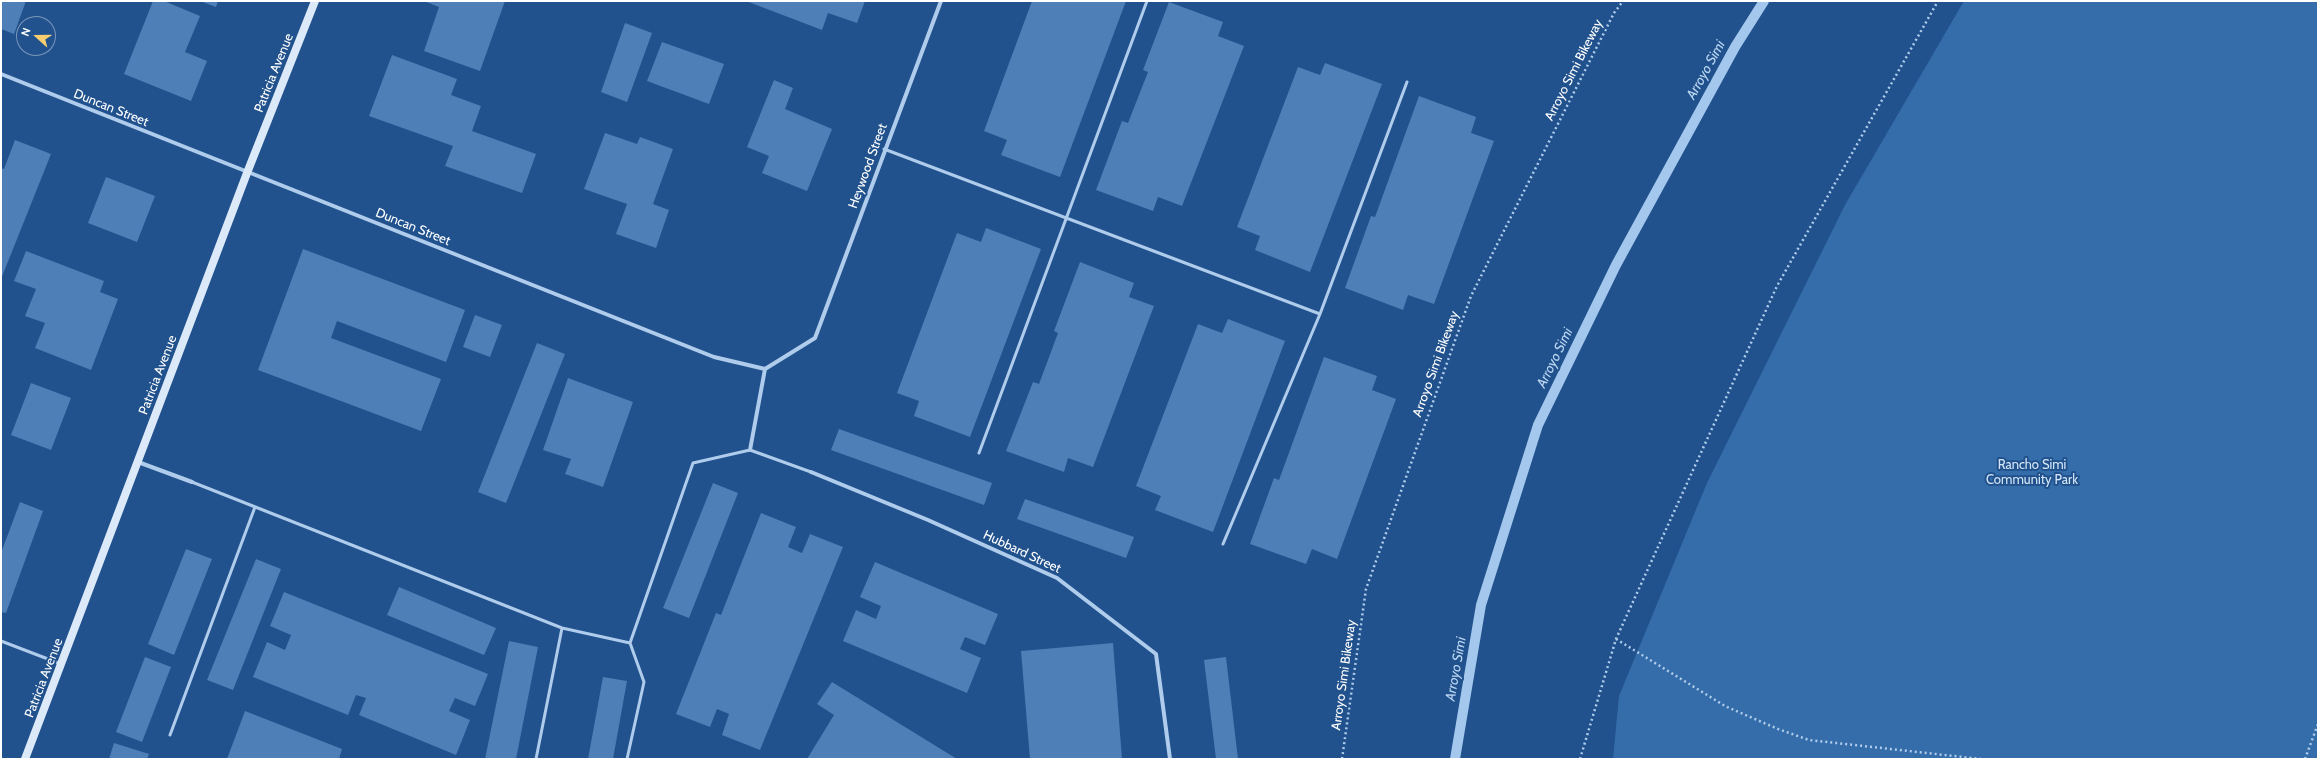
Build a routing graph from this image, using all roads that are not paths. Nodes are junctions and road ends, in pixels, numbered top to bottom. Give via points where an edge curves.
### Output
1 (315, 1) edge
2 (941, 1) edge
3 (1147, 1) edge
4 (1, 74) edge
5 (1407, 82) dead end
6 (884, 149) junction
7 (247, 173) junction
8 (1067, 218) junction
9 (1320, 314) junction
10 (766, 369) junction
11 (750, 450) junction
12 (979, 453) dead end
13 (138, 462) junction
14 (811, 472) joint
15 (192, 482) joint
16 (255, 507) junction
17 (1223, 544) dead end
18 (562, 628) junction
19 (1, 641) edge
20 (630, 643) junction
21 (62, 665) junction
22 (170, 735) dead end
23 (25, 759) edge
24 (536, 759) edge
25 (628, 759) edge
26 (1170, 759) edge

1 - 7 street, Patricia Avenue
2 - 6 street, Heywood Street
3 - 8 lane
4 - 7 street, Duncan Street
5 - 9 lane
6 - 8 lane
6 - 10 street, Heywood Street via 814,338
7 - 10 street, Duncan Street via 714,357
7 - 13 street, Patricia Avenue
8 - 9 lane
8 - 12 lane
9 - 17 lane
10 - 11 street
11 - 14 lane
11 - 20 lane via 693,463
13 - 15 street
13 - 21 street, Patricia Avenue
14 - 26 street, Hubbard Street via 928,520 1057,578 1156,654
15 - 16 lane
16 - 18 lane
16 - 22 lane
18 - 20 lane
18 - 24 lane
19 - 21 lane
20 - 25 lane via 644,682
21 - 23 street, Patricia Avenue

